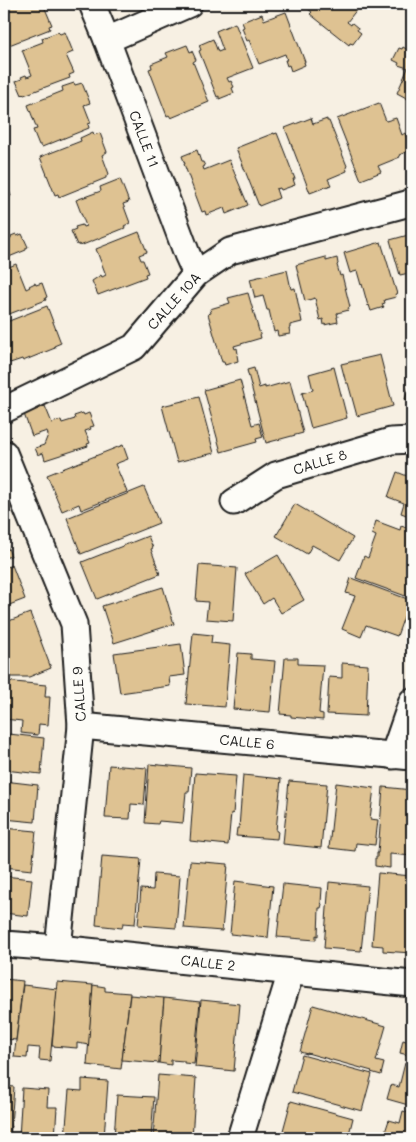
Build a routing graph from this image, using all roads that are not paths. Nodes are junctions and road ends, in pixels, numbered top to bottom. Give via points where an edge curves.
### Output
1 (92, 4) edge
2 (189, 4) edge
3 (106, 40) junction
4 (412, 201) edge
5 (196, 274) junction
6 (4, 410) edge
7 (412, 440) edge
8 (4, 453) edge
9 (234, 502) dead end
10 (412, 701) edge
11 (81, 726) junction
12 (403, 756) edge
13 (4, 944) edge
14 (58, 948) junction
15 (290, 972) junction
16 (412, 984) edge
17 (240, 1138) edge

1 - 3 street, CALLE 11
2 - 3 street
3 - 5 street, CALLE 11
4 - 5 street, CALLE 10A via 230,251
5 - 6 street, CALLE 10A via 134,347
7 - 9 street, CALLE 8 via 391,441 276,475
8 - 11 street, CALLE 9 via 74,624
10 - 12 street
11 - 12 street, CALLE 6
11 - 14 street, CALLE 9
13 - 14 street, CALLE 2
14 - 15 street, CALLE 2
15 - 16 street, CALLE 2
15 - 17 street

